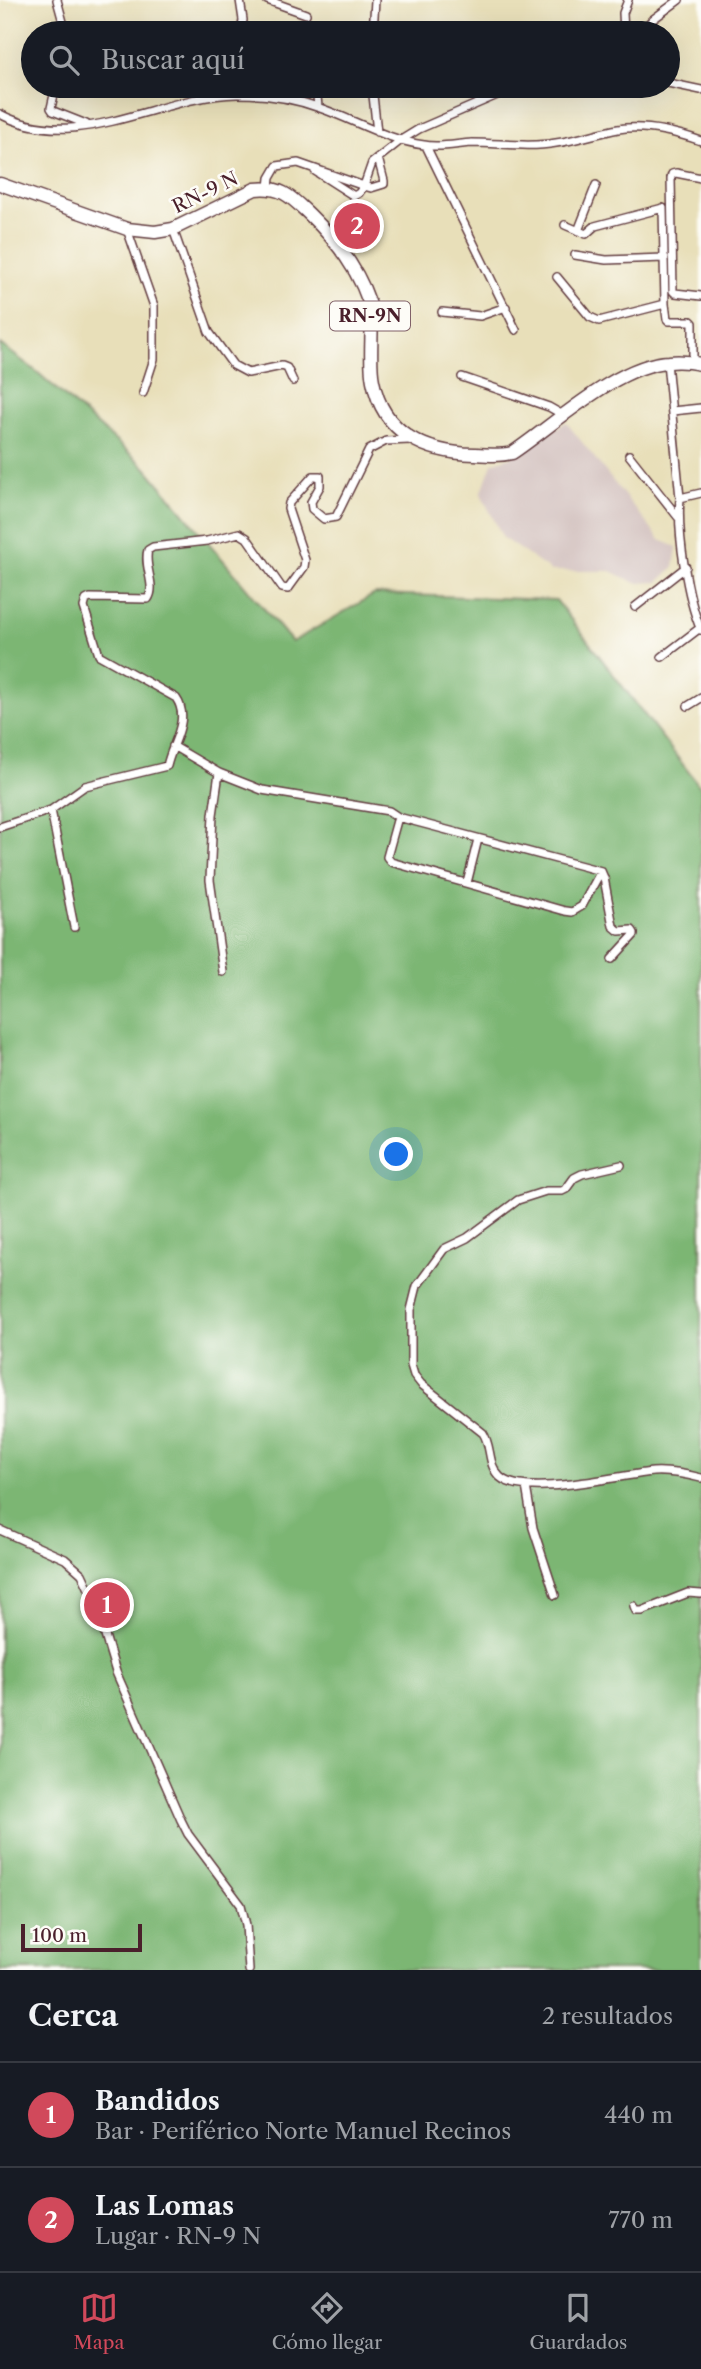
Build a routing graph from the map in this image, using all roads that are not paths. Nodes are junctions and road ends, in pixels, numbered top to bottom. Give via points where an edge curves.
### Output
1 (57, 0) edge
2 (240, 0) edge
3 (267, 0) edge
4 (374, 0) edge
5 (628, 0) edge
6 (680, 0) edge
7 (306, 14) dead end
8 (63, 21) edge
9 (243, 21) edge
10 (373, 21) edge
11 (623, 21) edge
12 (651, 21) edge
13 (680, 86) edge
14 (701, 90) edge
15 (53, 98) edge
16 (197, 98) edge
17 (277, 98) edge
18 (317, 98) edge
19 (373, 98) edge
20 (490, 98) edge
21 (318, 107) junction
22 (0, 114) edge
23 (91, 126) junction
24 (377, 132) junction
25 (401, 139) junction
26 (701, 141) edge
27 (426, 146) junction
28 (378, 158) junction
29 (315, 171) junction
30 (701, 178) edge
31 (0, 184) edge
32 (596, 186) dead end
33 (364, 187) junction
34 (269, 188) junction
35 (565, 225) dead end
36 (127, 229) junction
37 (173, 229) junction
38 (578, 231) junction
39 (575, 255) dead end
40 (665, 258) junction
41 (557, 277) dead end
42 (701, 296) edge
43 (665, 304) junction
44 (506, 307) junction
45 (442, 312) dead end
46 (516, 330) dead end
47 (667, 361) junction
48 (697, 363) edge
49 (462, 377) dead end
50 (293, 380) dead end
51 (143, 393) dead end
52 (701, 408) edge
53 (672, 411) junction
54 (564, 415) junction
55 (410, 440) junction
56 (629, 455) dead end
57 (701, 493) edge
58 (680, 498) junction
59 (678, 518) junction
60 (686, 567) junction
61 (635, 607) dead end
62 (700, 629) edge
63 (662, 657) dead end
64 (701, 698) edge
65 (688, 706) dead end
66 (173, 746) junction
67 (219, 773) junction
68 (51, 810) junction
69 (398, 817) junction
70 (0, 827) edge
71 (478, 839) junction
72 (601, 871) junction
73 (467, 883) junction
74 (75, 926) dead end
75 (612, 959) dead end
76 (223, 972) dead end
77 (621, 1165) dead end
78 (701, 1478) edge
79 (526, 1486) junction
80 (0, 1530) edge
81 (701, 1594) edge
82 (555, 1595) dead end
83 (634, 1606) dead end
84 (249, 1970) edge

1 - 8 street
2 - 9 street
3 - 7 street
4 - 10 street
5 - 11 street
6 - 12 street
13 - 14 street
15 - 23 street via 53,111
16 - 23 street
17 - 21 street
18 - 21 street
19 - 24 street
20 - 25 street
21 - 24 street
22 - 23 street via 22,124
24 - 25 street
25 - 27 street
25 - 28 street
26 - 27 street via 642,128 537,145
27 - 44 street
28 - 33 street via 369,168
28 - 33 street via 384,184
29 - 33 street
29 - 33 street via 354,196
29 - 34 street via 298,163 277,166
30 - 42 street via 676,173 671,178 673,290
31 - 36 main road, RN-9 N
32 - 38 street
34 - 37 main road, RN-9 N via 255,189
34 - 55 main road, RN-9 N / RN-9N via 293,199 357,272 370,306 373,382 383,412
35 - 38 street
36 - 37 main road, RN-9 N
36 - 51 street via 154,306 154,359
37 - 50 street via 209,331 233,365 248,373 282,366
38 - 40 street via 586,233 595,226 663,208
39 - 40 street via 606,260
40 - 43 street
41 - 43 street via 590,317 599,321
43 - 48 street via 668,321 693,323
44 - 45 street via 480,316
44 - 46 street
47 - 48 main road, RN-9 N / RN-9N
47 - 53 street
47 - 54 main road, RN-9 N / RN-9N via 628,374
49 - 54 street
52 - 53 street
53 - 58 street
54 - 55 main road, RN-9 N / RN-9N via 503,455 466,454
55 - 66 street via 386,440 369,450 336,517 324,519 312,509 320,476 313,476 292,498 288,509 305,560 288,589 282,588 239,533 148,550 152,593 148,599 86,600 84,607 99,654 176,698 182,707
56 - 59 street
57 - 58 street
58 - 59 street
59 - 60 street
60 - 61 street
60 - 62 street
62 - 63 street
64 - 65 street
66 - 67 street
66 - 68 street via 167,766 85,786
67 - 69 street via 262,790 389,811
67 - 76 street via 210,880
68 - 70 street
68 - 74 street
69 - 71 street
69 - 73 street via 388,860
71 - 72 street
71 - 73 street
72 - 73 street via 582,906 572,912
72 - 75 street via 613,926 634,933
77 - 79 street via 582,1174 562,1191 518,1200 467,1238 444,1249 417,1286 411,1310 414,1375 483,1433 500,1478
78 - 79 street via 653,1472
79 - 82 street via 533,1528
80 - 84 street via 65,1559 82,1574 96,1602 116,1672 180,1820 242,1905
81 - 83 street via 688,1593 642,1611

